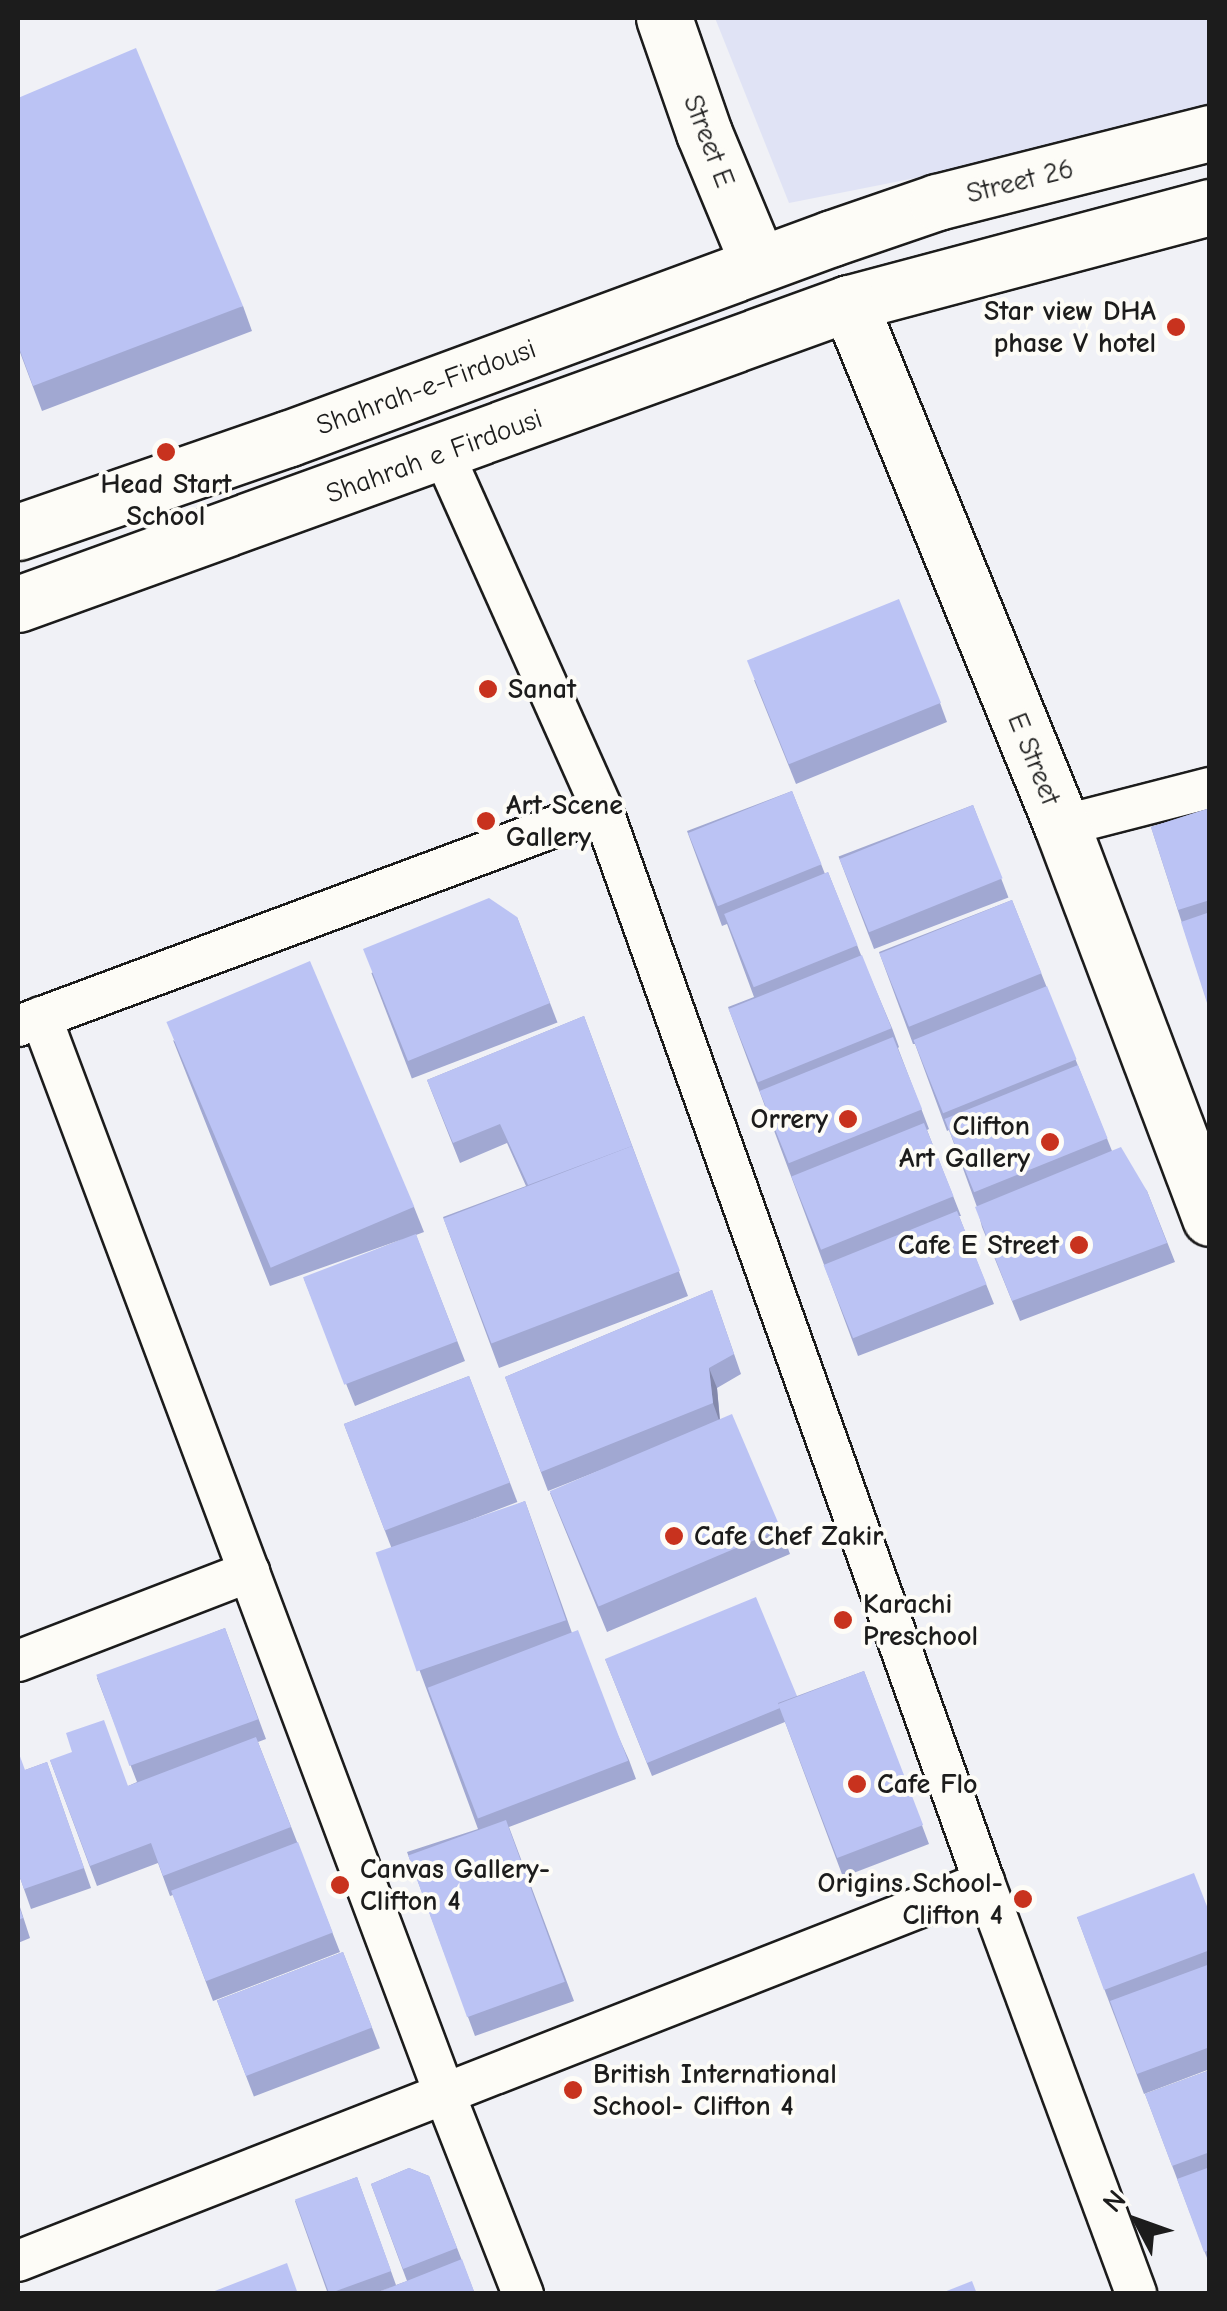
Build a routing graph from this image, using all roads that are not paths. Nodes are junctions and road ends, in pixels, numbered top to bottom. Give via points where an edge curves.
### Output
1 (664, 18) edge
2 (1210, 133) edge
3 (1210, 207) edge
4 (832, 238) joint
5 (758, 263) junction
6 (849, 303) junction
7 (443, 454) junction
8 (18, 532) edge
9 (18, 604) edge
10 (1210, 788) edge
11 (602, 809) junction
12 (1062, 826) junction
13 (29, 1021) edge
14 (1210, 1218) edge
15 (249, 1572) junction
16 (18, 1660) edge
17 (984, 1882) junction
18 (444, 2095) junction
19 (18, 2262) edge
20 (524, 2294) edge
21 (1136, 2294) edge

1 - 5 main road, Street E
2 - 4 main road, Street 26 via 938,202
3 - 6 main road
4 - 5 main road, Shahrah-e-Firdousi
5 - 8 main road, Shahrah-e-Firdousi
6 - 7 main road, Shahrah e Firdousi
6 - 12 main road, E Street
7 - 9 main road, Shahrah e Firdousi
7 - 11 street
10 - 12 street
11 - 13 street
11 - 17 street
12 - 14 main road, E Street
13 - 15 street
15 - 16 street
15 - 18 street
17 - 18 street
17 - 21 street
18 - 19 street
18 - 20 street

